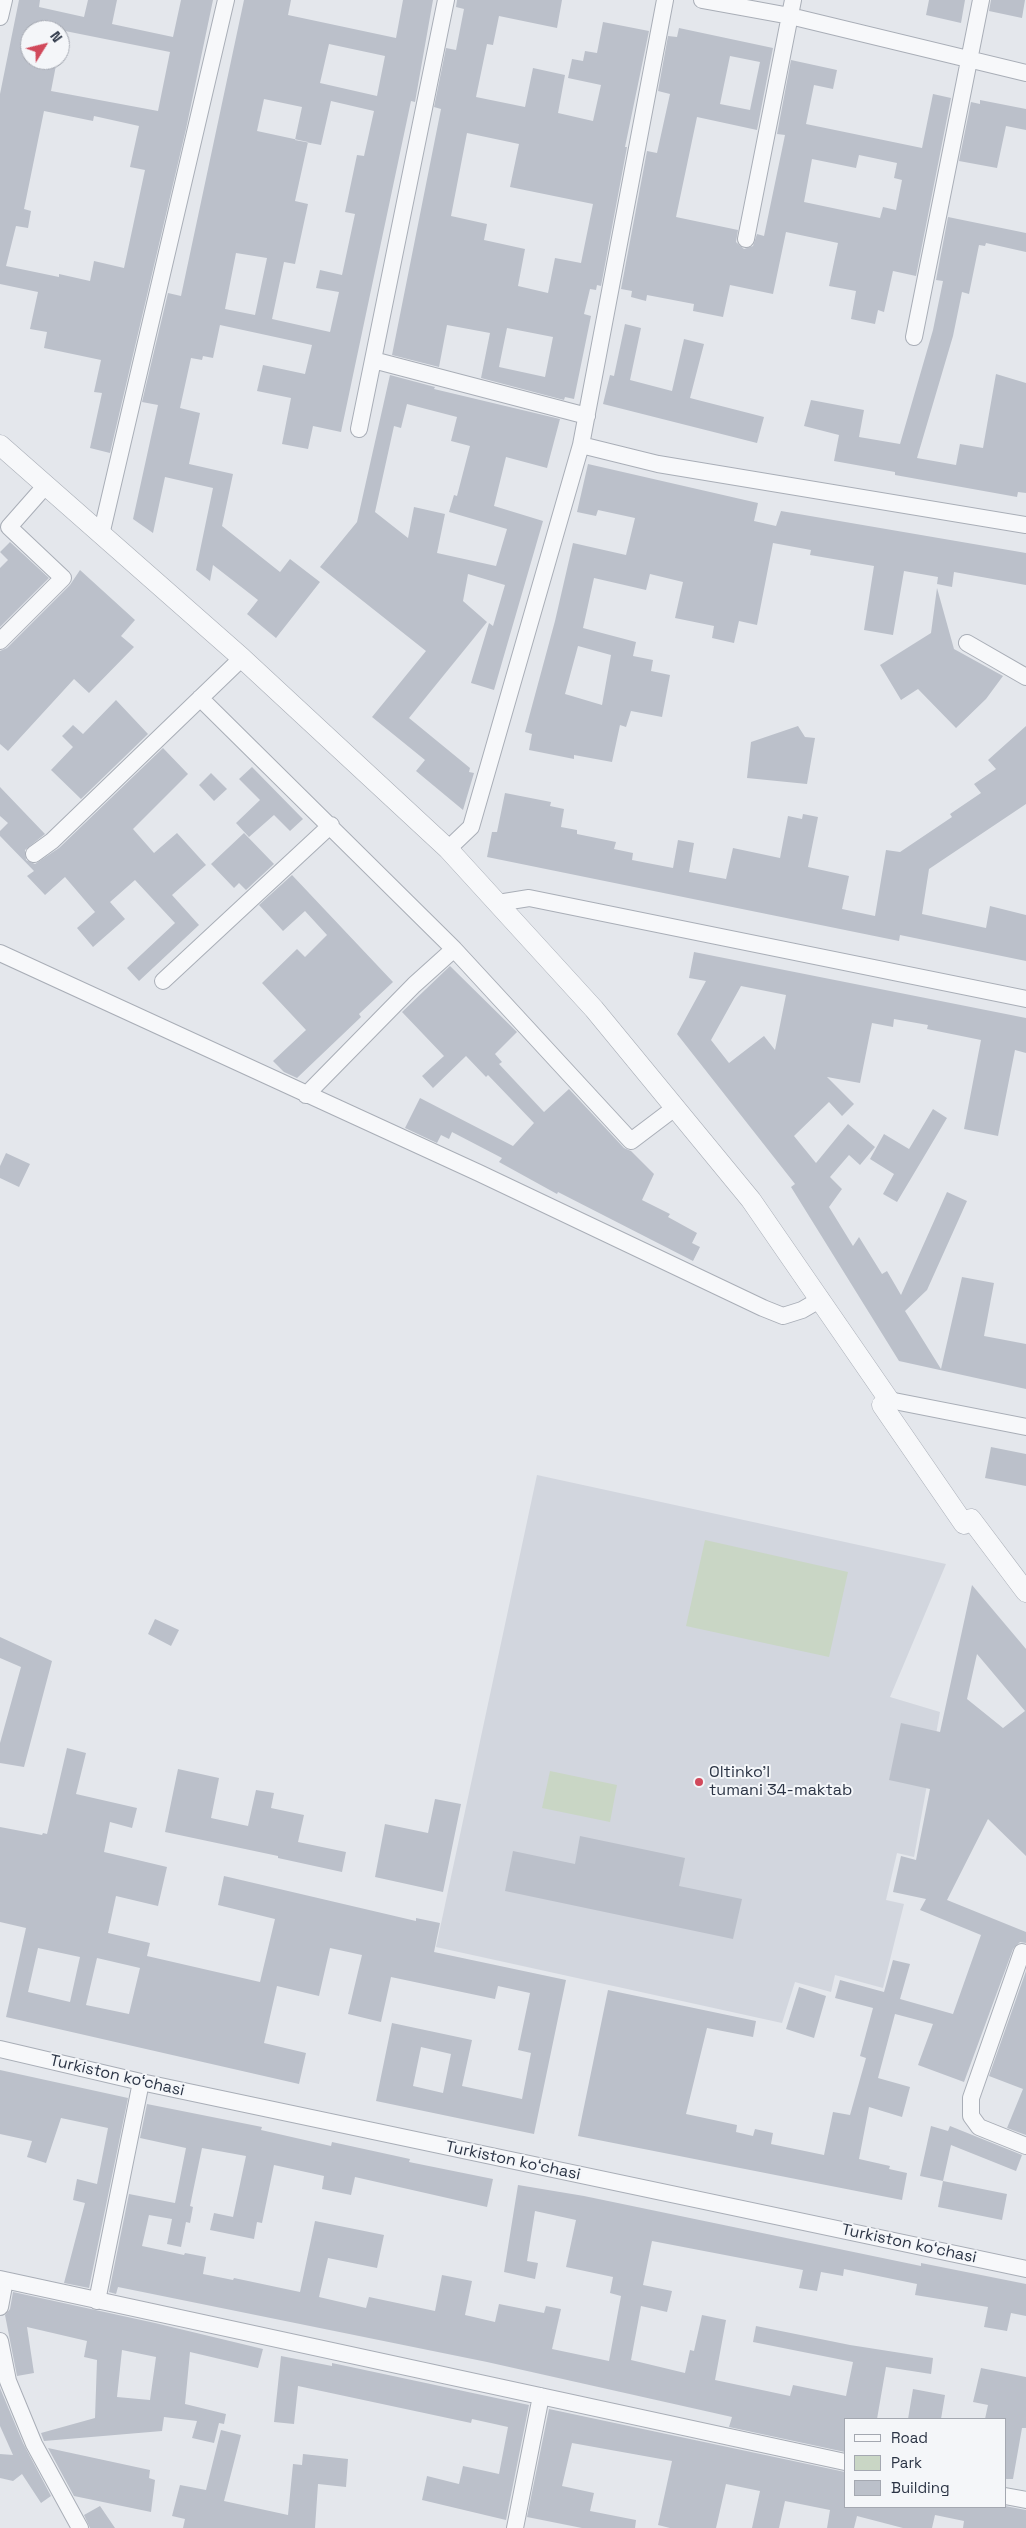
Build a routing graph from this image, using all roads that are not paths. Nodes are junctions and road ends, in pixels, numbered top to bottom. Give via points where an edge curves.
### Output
1 (4, 0) edge
2 (226, 0) edge
3 (446, 0) edge
4 (665, 0) edge
5 (702, 0) edge
6 (981, 0) edge
7 (791, 8) edge
8 (0, 17) edge
9 (968, 60) junction
10 (1026, 73) edge
11 (746, 239) dead end
12 (914, 337) dead end
13 (373, 360) junction
14 (587, 416) junction
15 (359, 429) dead end
16 (0, 445) edge
17 (581, 445) junction
18 (46, 485) junction
19 (5, 523) edge
20 (1026, 525) edge
21 (101, 534) junction
22 (0, 641) edge
23 (967, 643) dead end
24 (242, 658) junction
25 (1026, 677) edge
26 (200, 698) junction
27 (331, 825) junction
28 (448, 849) junction
29 (34, 854) dead end
30 (498, 903) junction
31 (454, 949) junction
32 (0, 953) edge
33 (163, 981) dead end
34 (1026, 999) edge
35 (306, 1095) junction
36 (676, 1107) junction
37 (820, 1299) junction
38 (889, 1400) junction
39 (1026, 1427) edge
40 (1026, 1592) edge
41 (1022, 1952) dead end
42 (0, 2049) edge
43 (141, 2082) junction
44 (1026, 2146) edge
45 (1026, 2269) edge
46 (3, 2279) edge
47 (97, 2301) junction
48 (0, 2307) edge
49 (0, 2340) edge
50 (540, 2396) junction
51 (844, 2462) edge
52 (1006, 2496) edge
53 (1026, 2500) edge
54 (80, 2528) edge
55 (515, 2528) edge

1 - 8 street
2 - 21 street
3 - 13 street
4 - 14 street
5 - 7 street
6 - 9 street
7 - 9 street
7 - 11 street
9 - 10 street
9 - 12 street
13 - 14 street
13 - 15 street
14 - 17 street
16 - 18 street
17 - 20 street via 658,464
17 - 28 street via 471,827
18 - 19 street
18 - 21 street
19 - 22 street via 63,578
21 - 24 street
23 - 25 street
24 - 26 street
24 - 28 street
26 - 27 street
26 - 29 street
27 - 31 street
27 - 33 street
28 - 30 street
30 - 34 street via 529,898
30 - 36 street via 594,1009
31 - 35 street
31 - 36 street via 631,1141
32 - 35 street
35 - 37 street via 783,1316
36 - 37 street via 751,1200
37 - 38 street
38 - 39 street
38 - 40 street via 882,1405 964,1524 971,1519
41 - 44 street via 971,2098 971,2116 979,2127
42 - 43 street, Turkiston koʻchasi
43 - 45 street, Turkiston koʻchasi
43 - 47 street
46 - 47 street
46 - 48 street
47 - 50 street
49 - 54 street via 8,2381 34,2444
50 - 51 street
50 - 55 street
52 - 53 street

